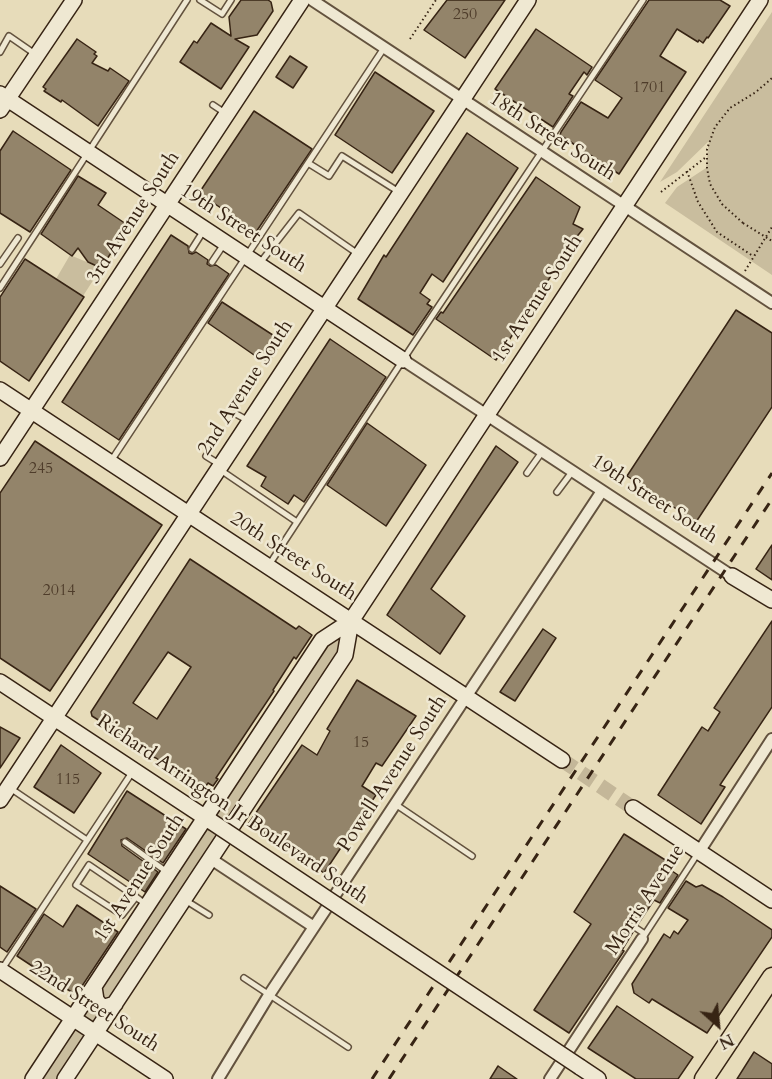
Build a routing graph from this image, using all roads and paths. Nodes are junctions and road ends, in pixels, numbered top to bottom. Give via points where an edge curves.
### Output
1 (74, 0) edge
2 (187, 0) edge
3 (200, 0) edge
4 (231, 0) edge
5 (302, 0) edge
6 (312, 0) edge
7 (436, 0) edge
8 (528, 0) edge
9 (643, 0) edge
10 (759, 1) edge
11 (410, 39) dead end
12 (385, 48) junction
13 (0, 51) edge
14 (37, 55) junction
15 (772, 78) edge
16 (462, 99) junction
17 (2, 101) edge
18 (213, 105) dead end
19 (227, 114) junction
20 (541, 151) junction
21 (87, 152) junction
22 (706, 157) junction
23 (308, 163) junction
24 (687, 171) junction
25 (661, 192) dead end
26 (400, 193) junction
27 (167, 204) junction
28 (625, 206) junction
29 (772, 227) edge
30 (205, 229) junction
31 (18, 238) dead end
32 (772, 241) edge
33 (225, 242) junction
34 (192, 249) dead end
35 (359, 255) junction
36 (246, 256) junction
37 (753, 256) junction
38 (212, 262) dead end
39 (0, 264) edge
40 (259, 265) junction
41 (739, 282) junction
42 (1, 286) edge
43 (772, 303) edge
44 (324, 308) junction
45 (403, 360) junction
46 (0, 390) edge
47 (31, 411) junction
48 (487, 416) junction
49 (542, 452) junction
50 (206, 456) dead end
51 (0, 458) edge
52 (110, 462) junction
53 (219, 467) junction
54 (572, 472) junction
55 (527, 473) dead end
56 (602, 491) junction
57 (557, 492) dead end
58 (189, 514) junction
59 (297, 522) junction
60 (268, 567) junction
61 (732, 576) joint
62 (772, 600) edge
63 (351, 621) junction
64 (0, 682) edge
65 (465, 698) junction
66 (54, 717) junction
67 (772, 740) edge
68 (562, 760) tunnel mouth
69 (134, 770) junction
70 (4, 793) edge
71 (395, 804) junction
72 (633, 808) tunnel mouth
73 (208, 819) junction
74 (87, 840) junction
75 (124, 843) dead end
76 (699, 852) junction
77 (472, 856) dead end
78 (211, 859) junction
79 (168, 873) junction
80 (184, 900) junction
81 (772, 900) edge
82 (142, 901) junction
83 (209, 915) dead end
84 (314, 927) junction
85 (636, 928) dead end
86 (643, 936) junction
87 (0, 971) edge
88 (772, 977) edge
89 (244, 978) dead end
90 (94, 987) junction
91 (269, 995) junction
92 (115, 1004) junction
93 (73, 1019) junction
94 (96, 1033) junction
95 (348, 1047) dead end
96 (33, 1079) edge
97 (65, 1079) edge
98 (165, 1079) edge
99 (218, 1079) edge
100 (550, 1079) edge
101 (598, 1079) edge
102 (704, 1079) edge

1 - 14 street
2 - 21 lane
3 - 4 lane via 222,14
5 - 19 street, 3rd Avenue South
6 - 12 street, 18th Street South
7 - 11 path
8 - 16 street, 2nd Avenue South
9 - 20 lane
10 - 28 street, 1st Avenue South
12 - 16 street, 18th Street South
12 - 23 lane
13 - 14 lane via 9,36
14 - 17 street
15 - 22 path via 722,116 709,140
16 - 20 street, 18th Street South
16 - 26 street, 2nd Avenue South
17 - 21 street, 19th Street South
18 - 19 lane
19 - 27 street, 3rd Avenue South
20 - 28 street, 18th Street South
20 - 45 lane
21 - 27 street, 19th Street South
21 - 42 lane
22 - 24 path
22 - 32 path, bridge via 710,184 722,204
23 - 26 lane via 329,176 342,156
23 - 36 lane
24 - 25 path
24 - 37 path via 698,202 717,232
26 - 35 street, 2nd Avenue South
27 - 30 street, 19th Street South
27 - 47 street, 3rd Avenue South
28 - 41 street, 18th Street South
28 - 48 street, 1st Avenue South
29 - 37 path
30 - 33 street, 19th Street South
30 - 34 lane
31 - 39 lane
33 - 36 street, 19th Street South
33 - 38 lane
35 - 40 lane via 299,213
35 - 44 street, 2nd Avenue South
36 - 40 street, 19th Street South
36 - 52 lane
37 - 41 path
40 - 44 street, 19th Street South
41 - 43 street, 18th Street South
44 - 45 street, 19th Street South
44 - 53 street, 2nd Avenue South via 242,418
45 - 48 street, 19th Street South
45 - 59 lane
46 - 47 street, 20th Street South
47 - 51 street, 3rd Avenue South
47 - 52 street, 20th Street South
48 - 49 street, 19th Street South
48 - 63 street, 1st Avenue South
49 - 54 street, 19th Street South
49 - 55 lane
50 - 53 lane
52 - 58 street, 20th Street South
53 - 58 street, 2nd Avenue South
53 - 59 lane
54 - 56 street, 19th Street South
54 - 57 lane
56 - 61 street, 19th Street South
56 - 65 street, Powell Avenue South
58 - 60 street, 20th Street South
58 - 66 street, 2nd Avenue South
59 - 60 lane
60 - 63 street, 20th Street South
61 - 62 street
63 - 65 street, 20th Street South
63 - 73 street, 1st Avenue South via 322,640
63 - 78 street, 1st Avenue South via 345,655
64 - 66 street, Richard Arrington Jr Boulevard South
65 - 68 street, 20th Street South
65 - 71 street, Powell Avenue South
66 - 69 street, Richard Arrington Jr Boulevard South
66 - 70 street, 2nd Avenue South
67 - 76 street, Morris Avenue
69 - 73 street, Richard Arrington Jr Boulevard South
69 - 74 lane
70 - 74 lane
71 - 77 lane
71 - 84 street, Powell Avenue South
72 - 76 street
73 - 79 street, 1st Avenue South
73 - 101 street, Richard Arrington Jr Boulevard South, bridge
74 - 87 lane
75 - 79 lane
76 - 81 street
76 - 86 lane, Morris Avenue
78 - 80 street, 1st Avenue South
78 - 84 street
79 - 82 street, 1st Avenue South
80 - 83 lane
80 - 92 street, 1st Avenue South
82 - 82 lane via 89,865 76,885 122,915
82 - 90 street, 1st Avenue South
84 - 91 street, Powell Avenue South
85 - 86 lane
86 - 100 street, Morris Avenue
87 - 93 street, 22nd Street South
88 - 102 main road
89 - 91 lane
90 - 92 street via 100,1005
90 - 93 street, 1st Avenue South
91 - 95 lane
91 - 99 street, Powell Avenue South
92 - 94 street, 1st Avenue South
93 - 94 street, 22nd Street South
93 - 96 street, 1st Avenue South
94 - 97 street, 1st Avenue South
94 - 98 street, 22nd Street South

